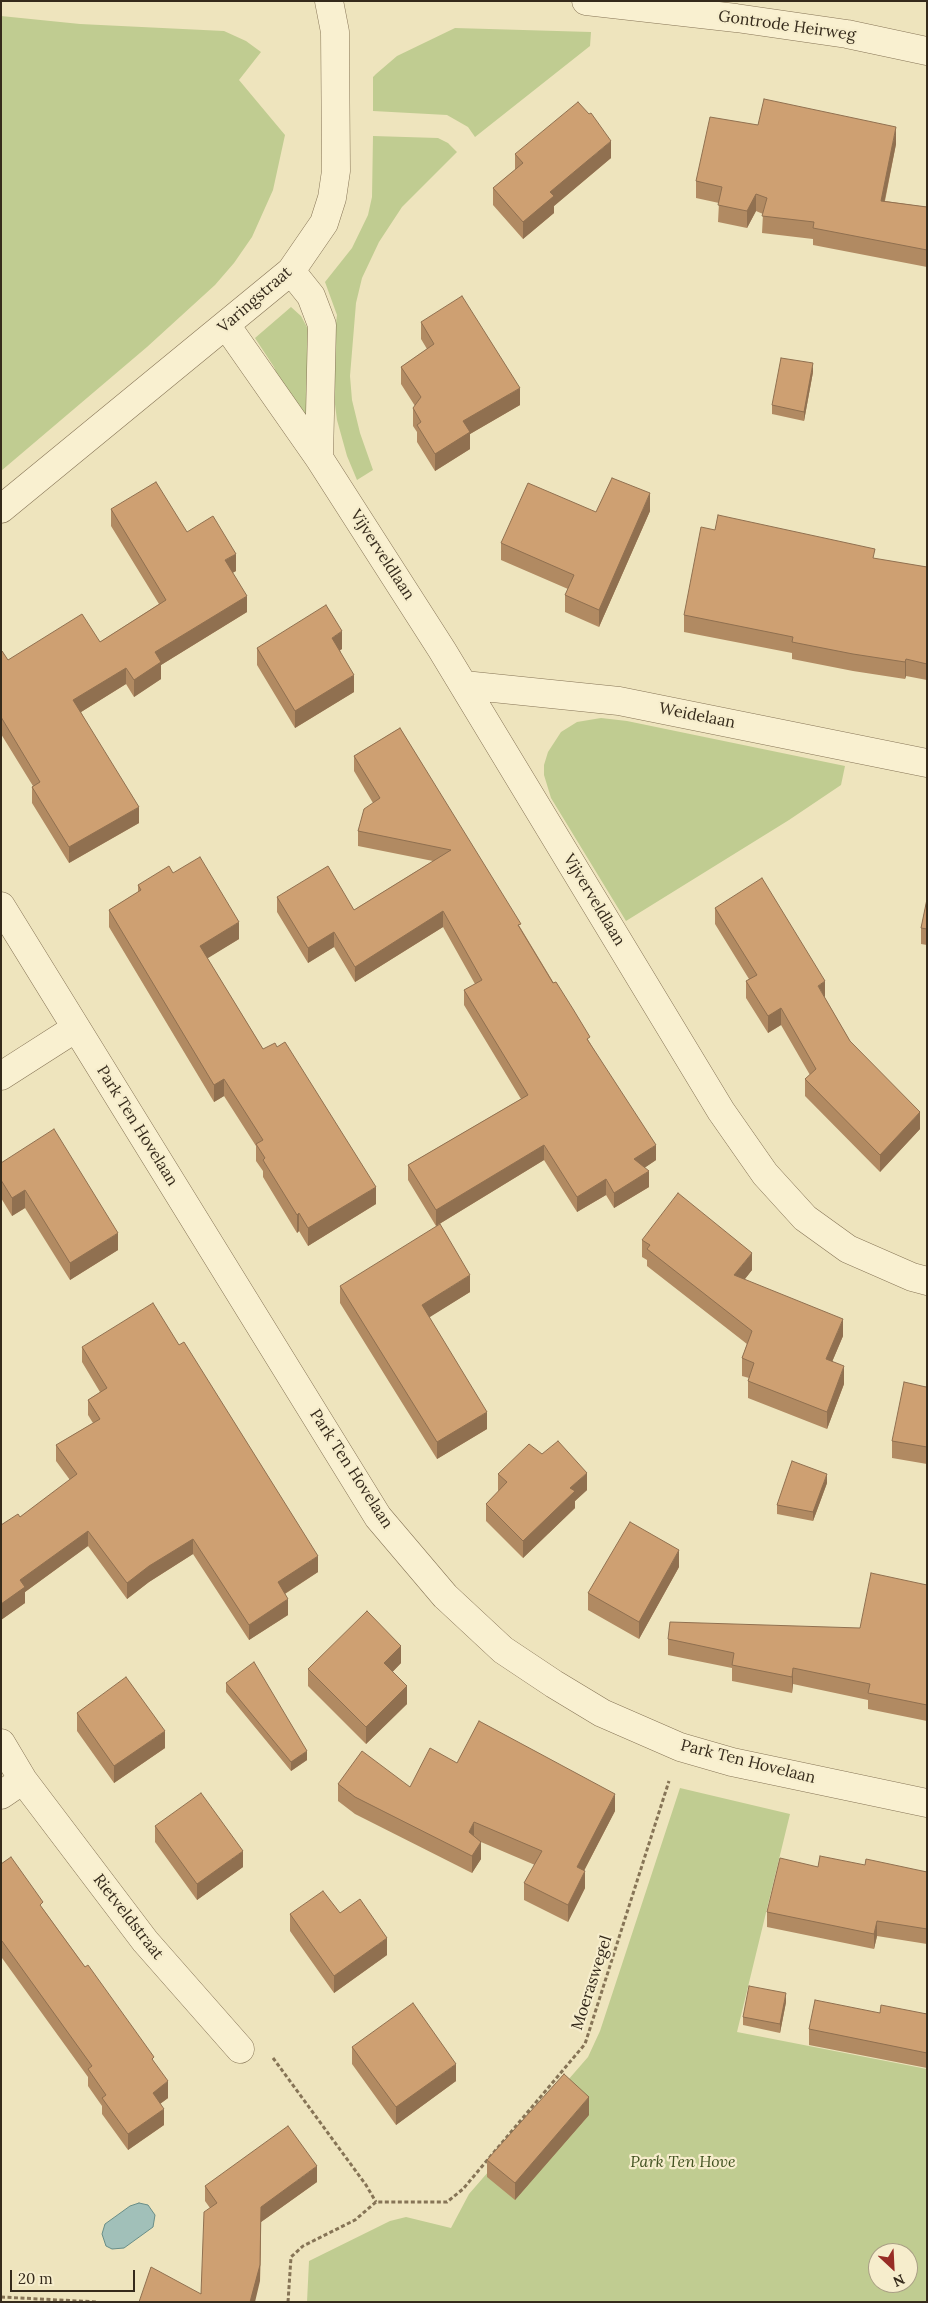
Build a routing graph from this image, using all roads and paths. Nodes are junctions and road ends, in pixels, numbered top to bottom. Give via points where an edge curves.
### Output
1 (329, 1) edge
2 (586, 1) edge
3 (927, 51) edge
4 (292, 271) junction
5 (226, 325) junction
6 (320, 458) junction
7 (1, 509) edge
8 (464, 685) junction
9 (927, 763) edge
10 (1, 906) edge
11 (76, 1028) junction
12 (1, 1076) edge
13 (927, 1281) edge
14 (1, 1742) edge
15 (680, 1747) junction
16 (12, 1788) edge
17 (927, 1803) edge
18 (240, 2049) joint
19 (376, 2202) junction
20 (1, 2297) edge
21 (98, 2302) edge
22 (288, 2302) edge

1 - 4 street, Varingstraat via 335,32 336,171 324,223
2 - 3 street, Gontrode Heirweg via 847,34
4 - 5 street, Varingstraat
4 - 6 street via 311,296 322,325
5 - 6 street, Vijverveldlaan
5 - 7 street, Varingstraat
6 - 8 street, Vijverveldlaan
8 - 9 street, Weidelaan via 619,701
8 - 13 street, Vijverveldlaan via 720,1111 765,1174 805,1218 848,1249
10 - 11 street, Park Ten Hovelaan
11 - 12 street
11 - 15 street, Park Ten Hovelaan via 378,1517 445,1596 503,1650 602,1713
14 - 16 street, Rietveldstraat
15 - 17 street, Park Ten Hovelaan via 732,1762
15 - 19 path, Moeraswegel via 585,2044 463,2189 447,2202
16 - 18 street, Rietveldstraat
18 - 19 path via 274,2058
19 - 22 path via 355,2220 303,2246 290,2257
20 - 21 path

